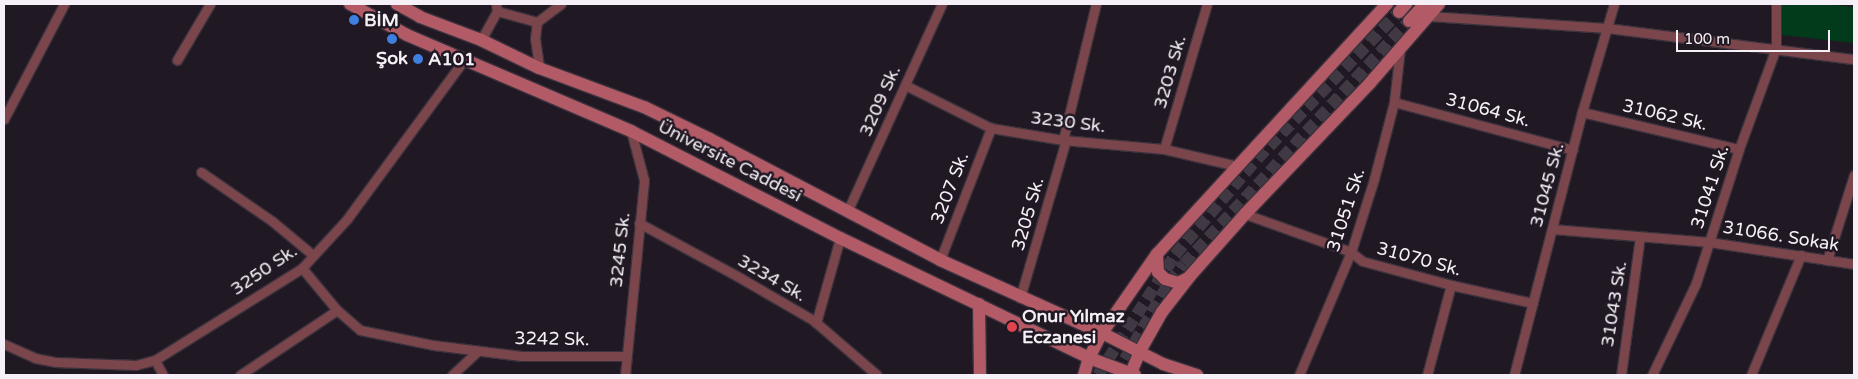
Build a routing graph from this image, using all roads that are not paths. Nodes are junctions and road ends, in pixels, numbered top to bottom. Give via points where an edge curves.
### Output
1 (64, 4) edge
2 (210, 4) edge
3 (350, 4) edge
4 (397, 4) edge
5 (561, 4) edge
6 (942, 4) edge
7 (1096, 4) edge
8 (1207, 4) edge
9 (1383, 4) edge
10 (1439, 4) edge
11 (1614, 4) edge
12 (1776, 4) edge
13 (497, 7) edge
14 (1427, 10) edge
15 (1409, 21) tunnel mouth
16 (537, 22) junction
17 (1607, 28) junction
18 (480, 40) junction
19 (1400, 48) junction
20 (1776, 48) junction
21 (1854, 59) edge
22 (177, 60) dead end
23 (464, 60) junction
24 (539, 68) junction
25 (905, 84) junction
26 (1394, 102) junction
27 (1582, 112) junction
28 (4, 119) edge
29 (991, 128) junction
30 (631, 130) junction
31 (1064, 140) junction
32 (1164, 149) junction
33 (1739, 149) junction
34 (1573, 150) junction
35 (1237, 166) junction
36 (201, 172) dead end
37 (1854, 175) edge
38 (847, 212) junction
39 (1245, 214) junction
40 (639, 223) junction
41 (1552, 228) junction
42 (1640, 237) junction
43 (840, 238) junction
44 (1709, 242) junction
45 (1351, 252) junction
46 (1157, 254) junction
47 (313, 255) junction
48 (1801, 255) junction
49 (940, 260) junction
50 (1828, 260) junction
51 (1854, 264) edge
52 (302, 268) junction
53 (1190, 276) junction
54 (1451, 285) junction
55 (1020, 298) junction
56 (1533, 303) junction
57 (979, 304) junction
58 (336, 310) junction
59 (816, 323) junction
60 (1102, 333) junction
61 (4, 344) edge
62 (478, 351) junction
63 (1140, 351) junction
64 (626, 356) junction
65 (1089, 358) junction
66 (155, 360) junction
67 (163, 375) edge
68 (240, 375) edge
69 (452, 375) edge
70 (625, 375) edge
71 (877, 375) edge
72 (980, 375) edge
73 (1084, 375) edge
74 (1132, 375) edge
75 (1197, 375) edge
76 (1299, 375) edge
77 (1427, 375) edge
78 (1514, 375) edge
79 (1621, 375) edge
80 (1654, 375) edge
81 (1751, 375) edge

1 - 28 street
2 - 22 street
3 - 23 main road, Üniversite Caddesi via 407,35
4 - 18 main road, Üniversite Caddesi via 420,17
5 - 16 street
6 - 25 street, 3209 Sk.
7 - 31 street, 3205 Sk.
8 - 32 street, 3203 Sk.
9 - 35 main road
10 - 14 main road
11 - 17 street, 31045 Sk.
12 - 20 street, 31041 Sk.
13 - 16 street
13 - 18 street
14 - 15 main road
14 - 17 street
14 - 19 main road
16 - 24 street via 535,38
17 - 20 street
17 - 27 street, 31045 Sk.
18 - 24 main road, Üniversite Caddesi
19 - 26 street, 31051 Sk.
19 - 39 main road
20 - 21 street
20 - 33 street, 31041 Sk.
23 - 30 main road, Üniversite Caddesi
23 - 47 street, 3250 Sk. via 347,219
24 - 38 main road, Üniversite Caddesi via 644,106
25 - 29 street, 3230 Sk.
25 - 38 street, 3209 Sk.
26 - 34 street, 31064 Sk.
26 - 45 street, 31051 Sk.
27 - 33 street, 31062 Sk.
27 - 34 street, 31045 Sk.
29 - 31 street, 3230 Sk.
29 - 49 street, 3207 Sk.
30 - 40 street, 3245 Sk. via 644,180
30 - 43 main road, Üniversite Caddesi
31 - 32 street, 3230 Sk.
31 - 55 street, 3205 Sk.
32 - 35 street, 3230 Sk.
33 - 44 street, 31041 Sk.
34 - 41 street, 31045 Sk.
35 - 46 main road
36 - 47 street via 272,221
37 - 50 street
38 - 49 main road, Üniversite Caddesi
39 - 45 street, 31070 Sk.
39 - 53 main road
40 - 59 street, 3234 Sk.
40 - 64 street, 3245 Sk.
41 - 42 street, 31066. Sokak
41 - 56 street, 31045 Sk.
42 - 44 street, 31066. Sokak
42 - 79 street, 31043 Sk.
43 - 57 main road, Üniversite Caddesi
43 - 59 street
44 - 48 street, 31066. Sokak
44 - 80 street, 31041 Sk. via 1696,283
45 - 54 street, 31070 Sk. via 1362,261
45 - 76 street, 31051 Sk.
46 - 53 main road via 1158,272 1165,279 1178,283
46 - 60 main road
47 - 52 street, 3250 Sk.
48 - 50 street, 31066. Sokak
48 - 81 street
49 - 55 main road, Üniversite Caddesi
50 - 51 street, 31066. Sokak
52 - 58 street, 3242 Sk.
52 - 66 street, 3250 Sk.
53 - 63 main road via 1162,312
54 - 56 street, 31070 Sk.
54 - 77 street
55 - 60 main road, Üniversite Caddesi
56 - 78 street, 31045 Sk.
57 - 65 main road, Üniversite Caddesi
57 - 72 main road
58 - 62 street, 3242 Sk. via 360,330
58 - 68 street
59 - 71 street, 3234 Sk.
60 - 63 main road, Üniversite Caddesi
60 - 65 main road
61 - 66 street, 3250 Sk. via 35,358 55,362 136,365
62 - 64 street, 3242 Sk. via 521,356
62 - 69 street
63 - 74 main road
63 - 75 main road, Üniversite Caddesi via 1163,364
64 - 70 street, 3245 Sk.
65 - 73 main road
65 - 74 main road, Üniversite Caddesi
66 - 67 street

